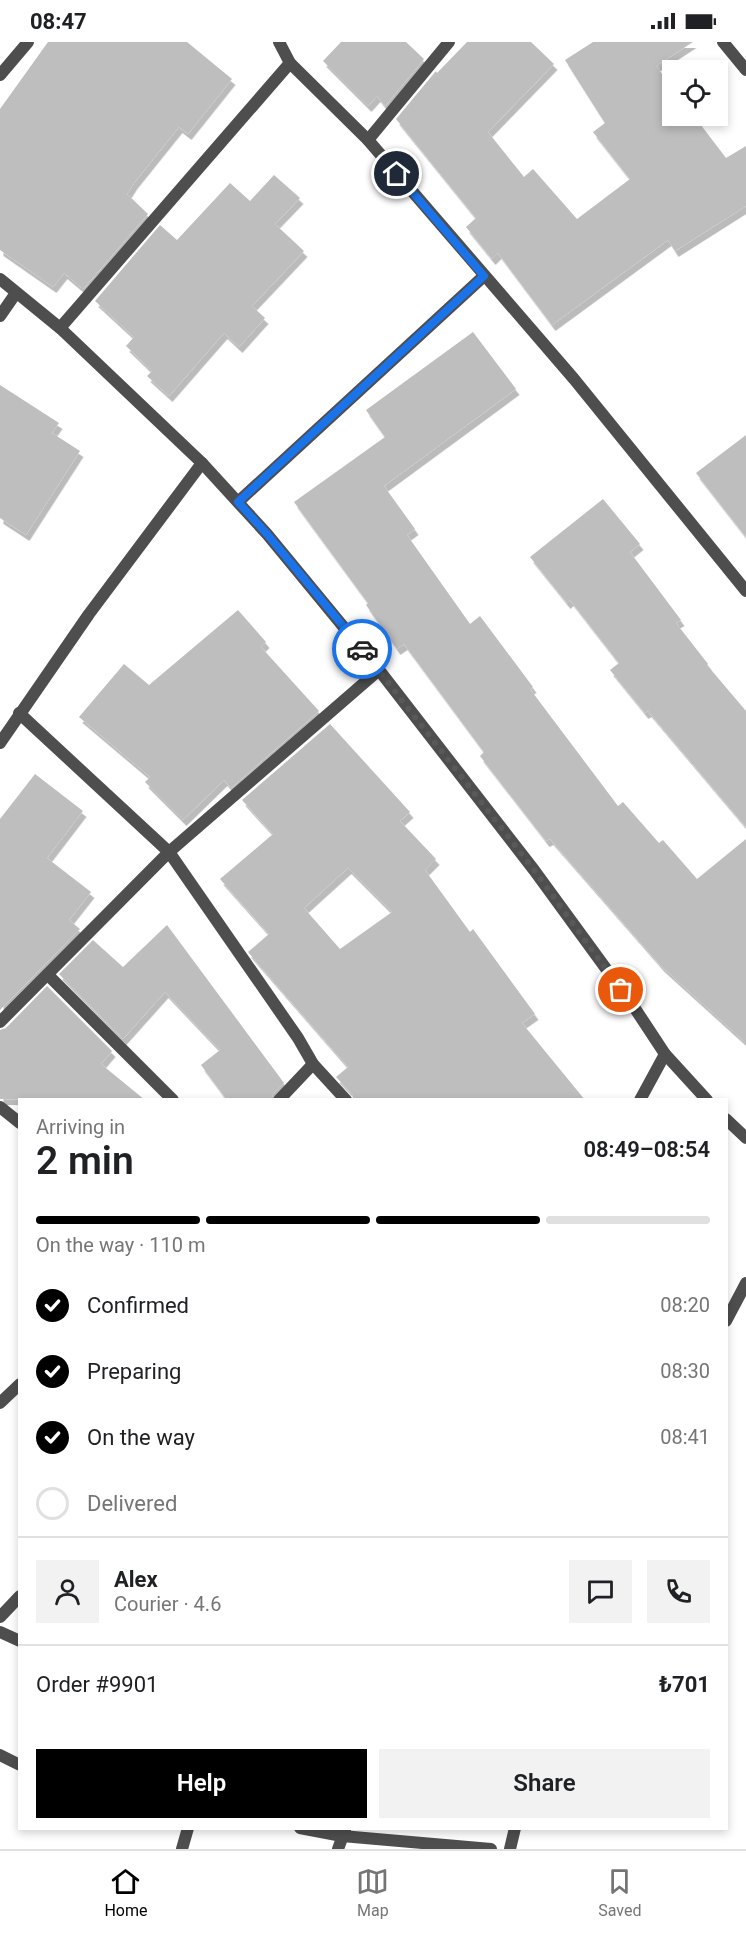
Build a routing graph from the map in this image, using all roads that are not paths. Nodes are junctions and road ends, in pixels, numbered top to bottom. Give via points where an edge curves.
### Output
1 (28, 42) edge
2 (279, 42) edge
3 (449, 42) edge
4 (723, 42) edge
5 (290, 63) junction
6 (746, 70) edge
7 (0, 75) edge
8 (368, 140) junction
9 (484, 276) junction
10 (0, 279) edge
11 (16, 292) junction
12 (0, 316) edge
13 (60, 328) junction
14 (202, 463) junction
15 (238, 502) junction
16 (746, 591) edge
17 (379, 670) junction
18 (20, 713) junction
19 (0, 743) edge
20 (170, 852) junction
21 (48, 975) junction
22 (0, 1022) edge
23 (665, 1054) junction
24 (313, 1064) junction
25 (171, 1098) edge
26 (281, 1098) edge
27 (344, 1098) edge
28 (641, 1098) edge
29 (705, 1098) edge
30 (0, 1107) edge
31 (18, 1121) edge
32 (728, 1121) edge
33 (746, 1138) edge
34 (746, 1283) edge
35 (728, 1317) edge
36 (18, 1386) edge
37 (0, 1403) edge
38 (18, 1598) edge
39 (0, 1617) edge
40 (0, 1632) edge
41 (18, 1640) edge
42 (0, 1755) edge
43 (18, 1764) edge
44 (187, 1830) edge
45 (322, 1830) edge
46 (515, 1830) edge
47 (344, 1832) edge
48 (182, 1849) edge
49 (338, 1849) edge
50 (491, 1849) edge
51 (510, 1849) edge

1 - 7 street
2 - 5 street
3 - 8 street
4 - 6 street
5 - 8 street
5 - 13 street
8 - 9 street
9 - 15 street
9 - 16 street via 574,379
10 - 11 street
11 - 12 street
11 - 13 street
13 - 14 street
14 - 15 street
14 - 18 street
15 - 17 street
17 - 20 street
17 - 23 street via 534,870
18 - 19 street
18 - 20 street
20 - 21 street
20 - 24 street
21 - 22 street
21 - 25 street
23 - 28 street
23 - 29 street
24 - 26 street
24 - 27 street
30 - 31 street
32 - 33 street
34 - 35 street
36 - 37 street
38 - 39 street
40 - 41 street
42 - 43 street
44 - 48 street
45 - 47 street
46 - 51 street
47 - 49 street
47 - 50 street

